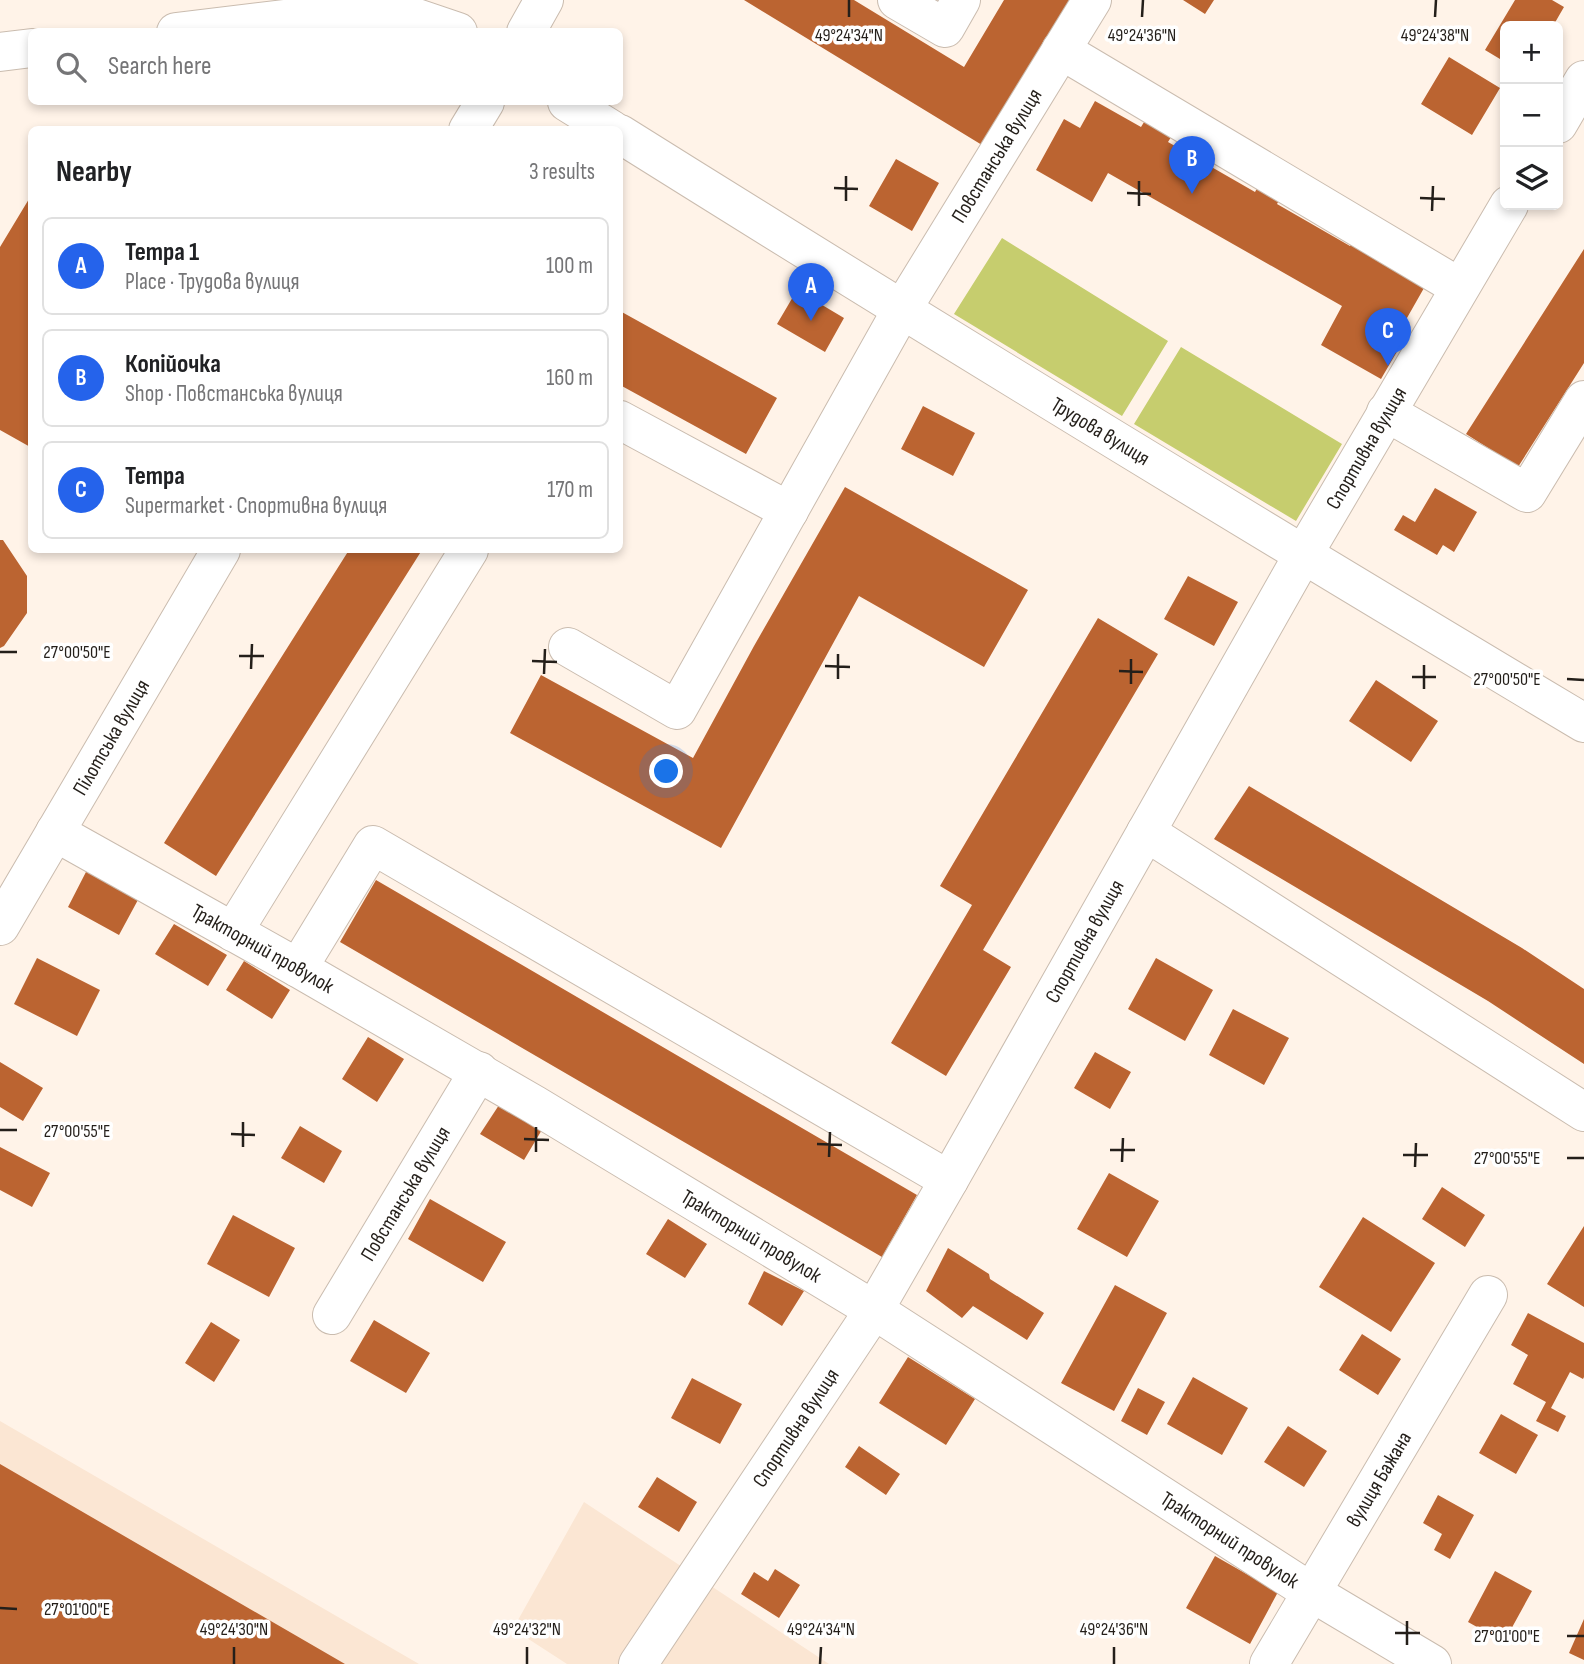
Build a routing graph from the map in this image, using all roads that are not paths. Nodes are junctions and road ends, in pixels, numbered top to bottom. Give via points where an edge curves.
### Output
1 (544, 0) edge
2 (897, 0) edge
3 (961, 0) edge
4 (1091, 0) edge
5 (209, 28) edge
6 (451, 28) edge
7 (528, 28) edge
8 (28, 48) edge
9 (1061, 50) junction
10 (0, 52) edge
11 (1584, 80) edge
12 (483, 105) edge
13 (572, 105) edge
14 (1563, 116) edge
15 (470, 126) edge
16 (606, 126) edge
17 (623, 136) edge
18 (1506, 210) edge
19 (1459, 287) junction
20 (901, 311) junction
21 (1584, 400) edge
22 (1386, 412) junction
23 (623, 422) edge
24 (789, 511) junction
25 (219, 553) edge
26 (467, 553) edge
27 (1303, 555) junction
28 (568, 647) dead end
29 (1584, 723) edge
30 (55, 832) junction
31 (1146, 832) junction
32 (0, 925) edge
33 (233, 932) junction
34 (298, 968) junction
35 (479, 1071) junction
36 (1584, 1112) edge
37 (949, 1180) junction
38 (1488, 1295) dead end
39 (874, 1310) junction
40 (332, 1315) dead end
41 (1311, 1592) junction
42 (638, 1664) edge
43 (1269, 1664) edge
44 (1432, 1664) edge

1 - 7 street
2 - 3 street via 945,27
4 - 9 street, Повстанська вулиця
5 - 6 street via 318,15 402,13
8 - 10 street
9 - 19 street
9 - 20 street, Повстанська вулиця
11 - 14 street
12 - 15 street
13 - 16 street
17 - 20 street, Трудова вулиця
18 - 19 street, Спортивна вулиця
19 - 22 street, Спортивна вулиця
20 - 24 street, Повстанська вулиця
20 - 27 street, Трудова вулиця
21 - 22 street via 1527,493
22 - 27 street, Спортивна вулиця
23 - 24 street
24 - 28 street, Повстанська вулиця via 677,710
25 - 30 street, Пілотська вулиця
26 - 33 street
27 - 29 street, Трудова вулиця
27 - 31 street, Спортивна вулиця
30 - 32 street, Пілотська вулиця
30 - 33 street, Тракторний провулок
31 - 36 street
31 - 37 street, Спортивна вулиця
33 - 34 street, Тракторний провулок
34 - 35 street, Тракторний провулок
34 - 37 street via 373,845
35 - 39 street, Тракторний провулок
35 - 40 street, Повстанська вулиця
37 - 39 street, Спортивна вулиця
38 - 41 street, вулиця Бажана
39 - 41 street, Тракторний провулок
39 - 42 street, Спортивна вулиця
41 - 43 street, вулиця Бажана
41 - 44 street, Тракторний провулок

